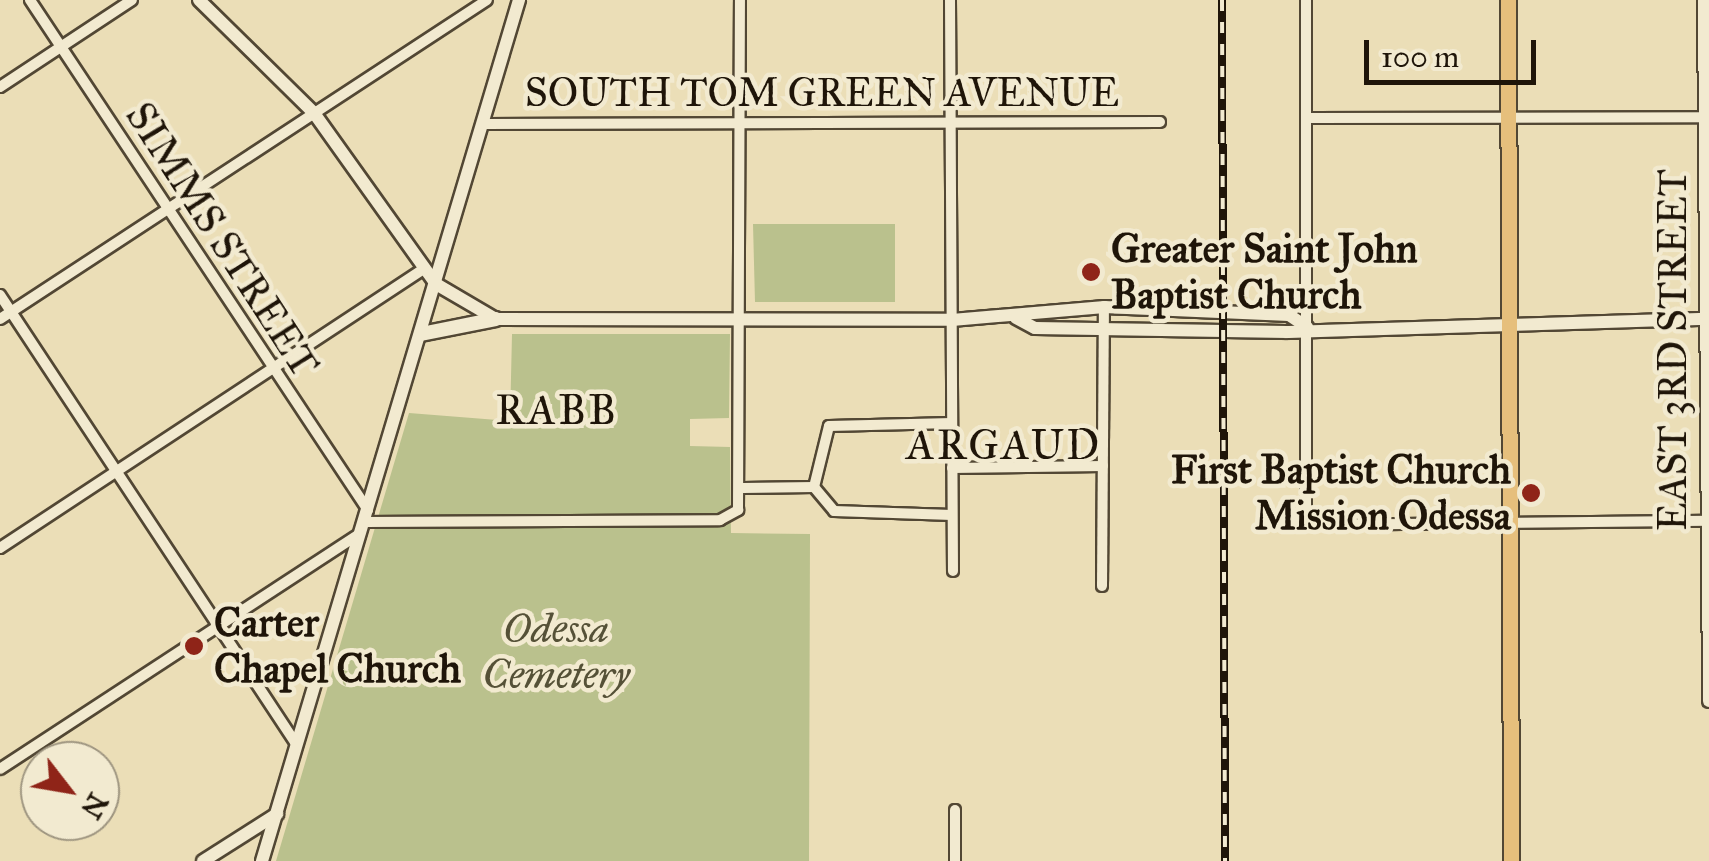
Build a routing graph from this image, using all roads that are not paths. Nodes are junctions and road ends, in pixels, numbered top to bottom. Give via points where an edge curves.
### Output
1 (30, 0) edge
2 (132, 0) edge
3 (199, 0) edge
4 (486, 0) edge
5 (519, 0) edge
6 (740, 0) edge
7 (950, 0) edge
8 (1306, 0) edge
9 (1508, 0) edge
10 (1704, 0) edge
11 (60, 47) junction
12 (0, 87) edge
13 (314, 113) junction
14 (1707, 117) edge
15 (1307, 118) junction
16 (1509, 120) junction
17 (951, 122) junction
18 (1160, 122) dead end
19 (484, 124) junction
20 (740, 124) junction
21 (166, 210) junction
22 (425, 268) junction
23 (436, 284) junction
24 (0, 295) edge
25 (1104, 307) junction
26 (11, 312) junction
27 (0, 318) edge
28 (1016, 318) junction
29 (496, 319) junction
30 (1707, 319) edge
31 (952, 320) junction
32 (741, 322) junction
33 (1508, 325) junction
34 (1103, 326) junction
35 (1308, 327) junction
36 (421, 334) junction
37 (270, 370) junction
38 (952, 422) junction
39 (1102, 466) junction
40 (952, 468) junction
41 (116, 471) junction
42 (814, 487) junction
43 (743, 488) junction
44 (952, 516) junction
45 (1510, 520) junction
46 (365, 521) junction
47 (1707, 521) edge
48 (0, 548) edge
49 (953, 571) dead end
50 (1102, 586) dead end
51 (218, 626) junction
52 (1709, 700) edge
53 (297, 746) junction
54 (0, 768) edge
55 (954, 810) dead end
56 (276, 814) junction
57 (203, 861) edge
58 (262, 861) edge
59 (955, 861) edge
60 (1511, 861) edge

1 - 11 street, SIMMS STREET
2 - 11 street
3 - 13 street
4 - 13 street
5 - 19 street
6 - 20 street
7 - 17 street
8 - 15 street
9 - 16 main road
10 - 14 street, EAST 3RD STREET
11 - 12 street
11 - 21 street, SIMMS STREET
13 - 21 street
13 - 22 street
14 - 16 street
14 - 30 street, EAST 3RD STREET
15 - 16 street
15 - 35 street
16 - 33 main road
17 - 18 street, SOUTH TOM GREEN AVENUE
17 - 20 street, SOUTH TOM GREEN AVENUE
17 - 31 street
19 - 20 street, SOUTH TOM GREEN AVENUE
19 - 23 street
20 - 32 street
21 - 26 street
21 - 37 street, SIMMS STREET
22 - 23 street
22 - 37 street
23 - 29 street
23 - 36 street
24 - 26 street
25 - 28 street
25 - 34 street
25 - 35 street via 1289,316
26 - 27 street
26 - 41 street
28 - 31 street
28 - 34 street via 1035,328
29 - 32 street
29 - 36 main road
30 - 33 street
30 - 47 street, EAST 3RD STREET
31 - 32 street
31 - 38 street
32 - 43 street
33 - 35 street
33 - 45 main road
34 - 35 street
34 - 39 street
35 - 45 street via 1306,526
36 - 46 street
37 - 41 street
37 - 46 street, SIMMS STREET
38 - 40 street
38 - 42 street via 829,426
39 - 40 street
39 - 50 street
40 - 44 street
41 - 48 street
41 - 51 street
42 - 43 street
42 - 44 street via 834,512
43 - 46 street via 738,510 720,520
44 - 49 street
45 - 47 street
45 - 60 main road
46 - 51 street
46 - 53 street
47 - 52 street, EAST 3RD STREET
51 - 53 street
51 - 54 street
53 - 56 street
55 - 59 street
56 - 57 street
56 - 58 street

